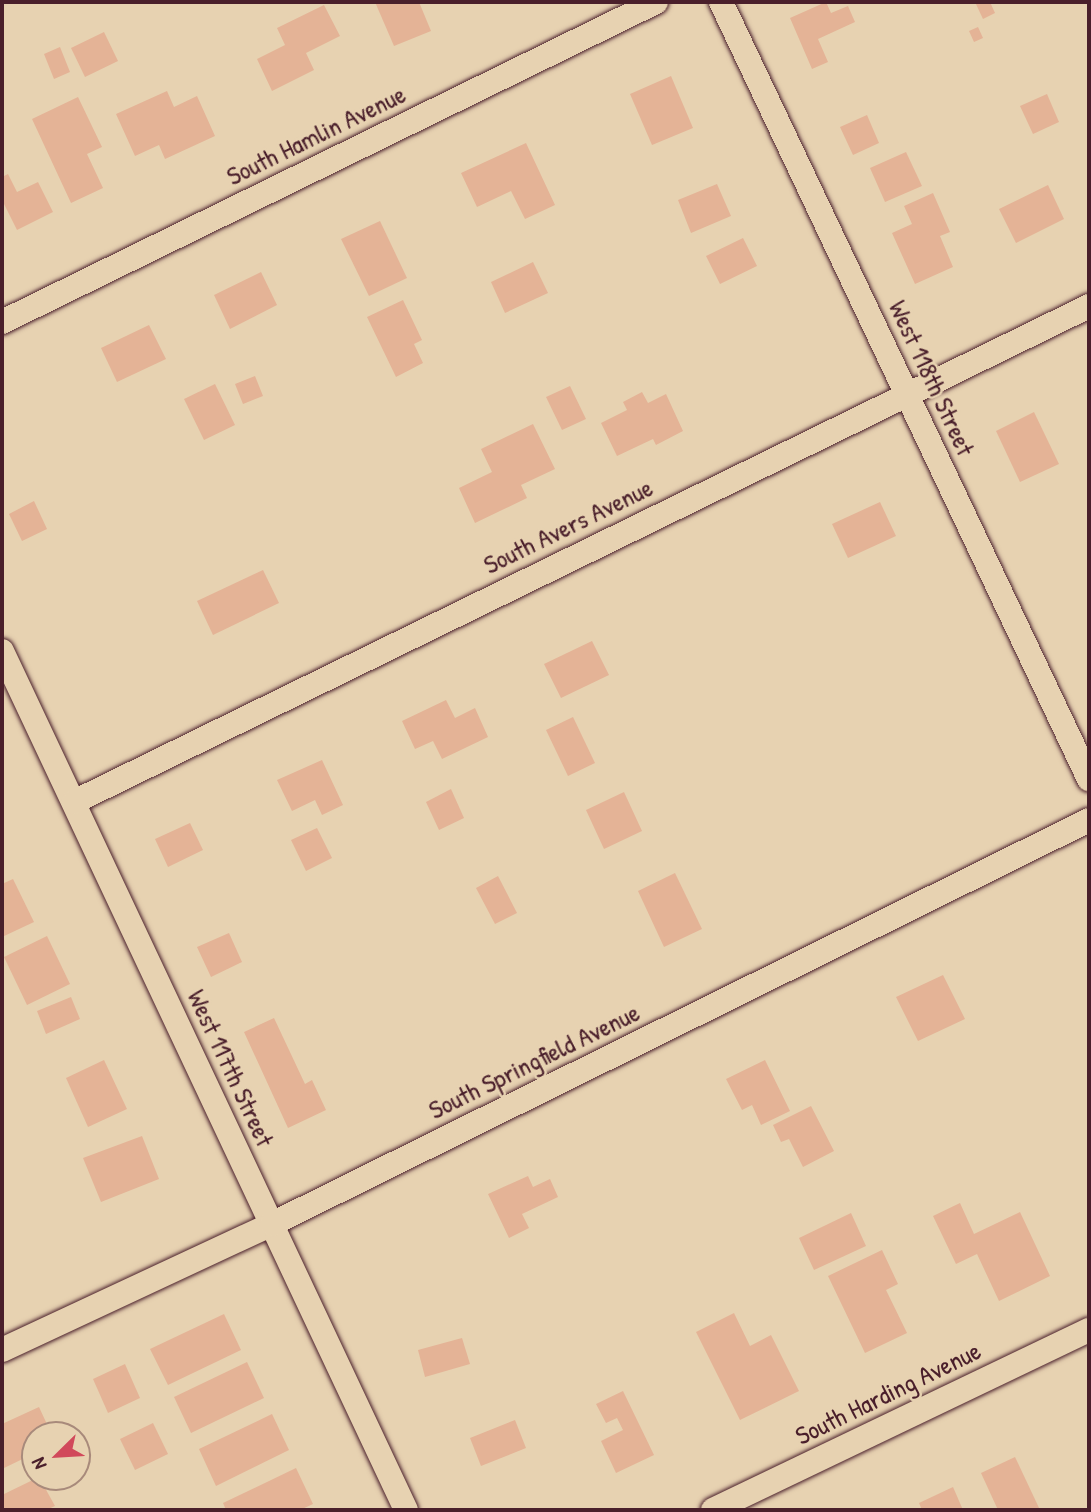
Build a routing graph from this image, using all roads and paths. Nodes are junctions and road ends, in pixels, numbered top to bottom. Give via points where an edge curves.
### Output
1 (656, 2) edge
2 (721, 2) edge
3 (1089, 306) edge
4 (2, 322) edge
5 (907, 393) junction
6 (2, 651) edge
7 (1089, 779) edge
8 (74, 802) junction
9 (1089, 820) edge
10 (272, 1224) junction
11 (1089, 1330) edge
12 (2, 1349) edge
13 (406, 1510) edge
14 (713, 1510) edge

1 - 4 street, South Hamlin Avenue
2 - 5 street, West 118th Street
3 - 5 street, South Avers Avenue
5 - 7 street, West 118th Street
5 - 8 street, South Avers Avenue
6 - 8 street, West 117th Street
8 - 10 street, West 117th Street
9 - 10 street, South Springfield Avenue
10 - 12 street, South Springfield Avenue
10 - 13 street, West 117th Street
11 - 14 street, South Harding Avenue

